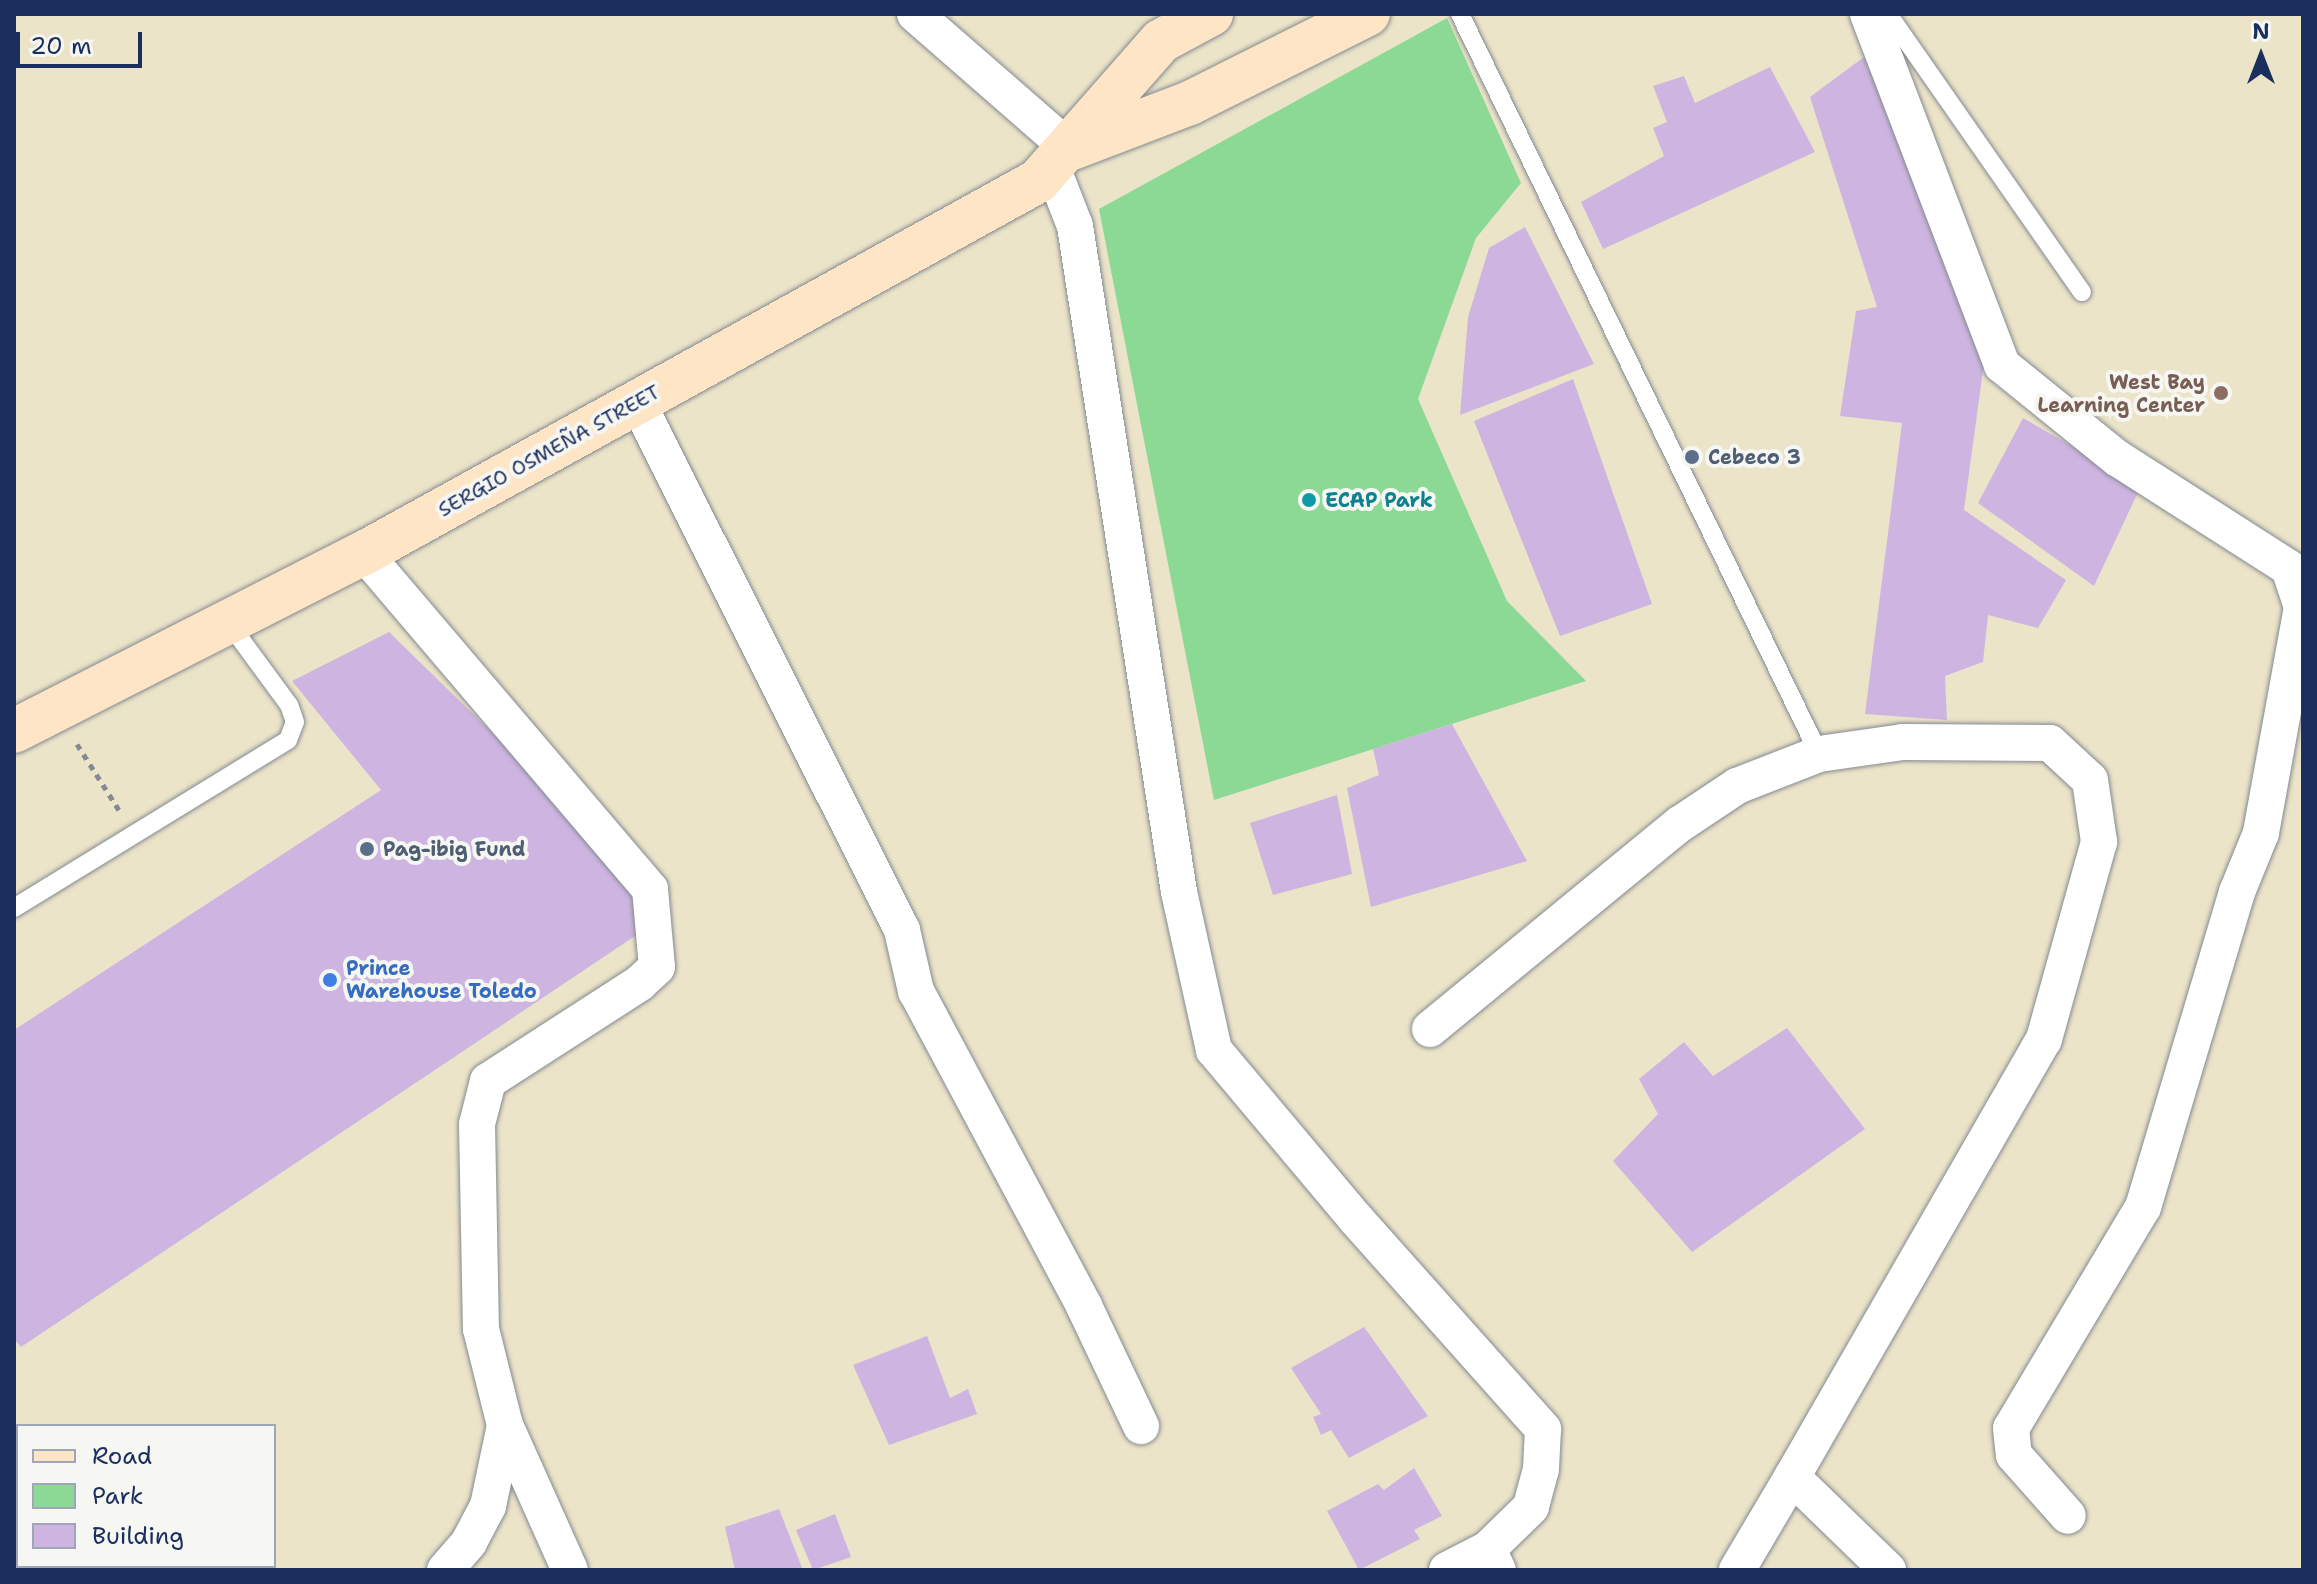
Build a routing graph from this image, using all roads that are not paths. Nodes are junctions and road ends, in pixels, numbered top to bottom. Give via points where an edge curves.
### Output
1 (915, 14) edge
2 (1211, 14) edge
3 (1368, 14) edge
4 (1460, 14) edge
5 (1868, 14) edge
6 (1888, 14) edge
7 (1061, 158) junction
8 (2082, 292) dead end
9 (638, 403) junction
10 (364, 553) junction
11 (228, 622) junction
12 (14, 731) edge
13 (1819, 754) junction
14 (14, 908) edge
15 (1430, 1029) dead end
16 (505, 1425) junction
17 (1141, 1426) dead end
18 (1792, 1477) junction
19 (2068, 1516) dead end
20 (1493, 1560) edge
21 (445, 1570) edge
22 (570, 1570) edge
23 (1447, 1570) edge
24 (1737, 1570) edge
25 (1888, 1570) edge

1 - 7 street
2 - 7 main road, SERGIO OSMEÑA STREET via 1161,41
3 - 7 main road, SERGIO OSMEÑA STREET via 1190,103
4 - 13 lane
5 - 19 street via 2002,365 2117,458 2289,568 2302,607 2261,833 2237,892 2143,1207 2011,1428 2014,1455
6 - 8 lane
7 - 9 main road, SERGIO OSMEÑA STREET via 1038,181
7 - 20 street via 1179,892 1214,1050 1543,1429 1541,1469 1531,1507
9 - 10 main road, SERGIO OSMEÑA STREET
9 - 17 street via 902,930 916,991 1084,1306
10 - 11 main road, SERGIO OSMEÑA STREET
10 - 16 street via 641,877 650,889 657,928 657,967 640,983 488,1081 477,1124 481,1329
11 - 12 main road, SERGIO OSMEÑA STREET
11 - 14 lane via 289,705 295,722 288,740
13 - 15 street via 1737,786 1680,824
13 - 18 street via 1903,742 2050,743 2090,780 2099,842 2044,1039
16 - 21 street via 488,1506 469,1542
16 - 22 street
18 - 24 street
18 - 25 street
20 - 23 street

